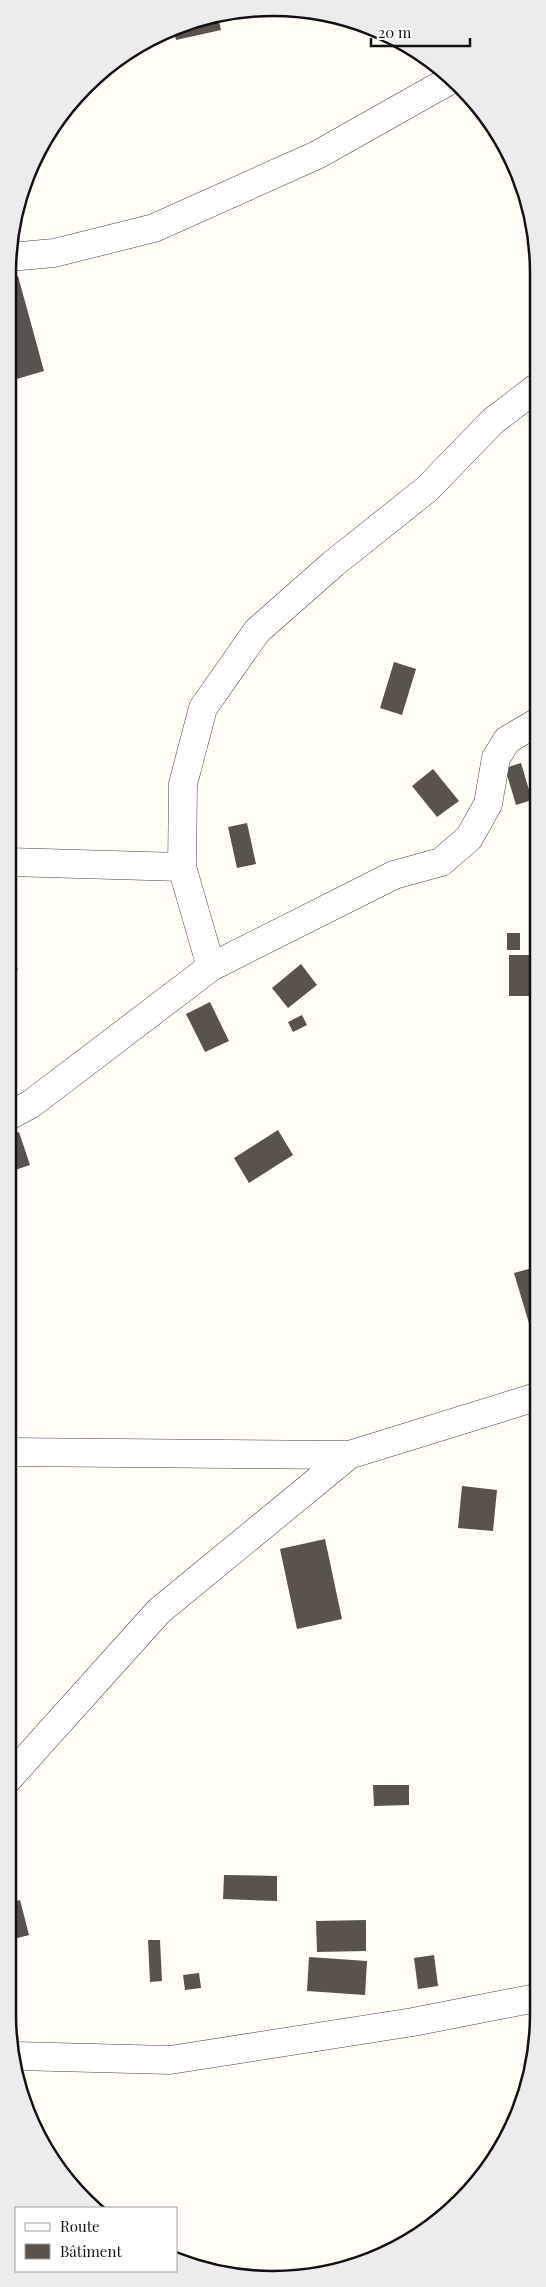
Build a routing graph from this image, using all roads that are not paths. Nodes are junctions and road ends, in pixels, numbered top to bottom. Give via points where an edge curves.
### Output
1 (445, 83) edge
2 (17, 256) edge
3 (530, 393) edge
4 (530, 727) edge
5 (16, 862) edge
6 (182, 867) junction
7 (211, 967) junction
8 (16, 1112) edge
9 (530, 1399) edge
10 (16, 1452) edge
11 (349, 1455) junction
12 (16, 1771) edge
13 (530, 1999) edge
14 (20, 2056) edge

1 - 2 street via 317,155 154,228 54,253
3 - 6 street via 493,421 427,489 333,564 257,631 203,708 183,784
4 - 7 street via 508,740 496,758 488,804 469,838 442,862 394,875
5 - 6 street
6 - 7 street
7 - 8 street
9 - 11 street
10 - 11 street
11 - 12 street via 159,1611
13 - 14 street via 413,2022 170,2060

